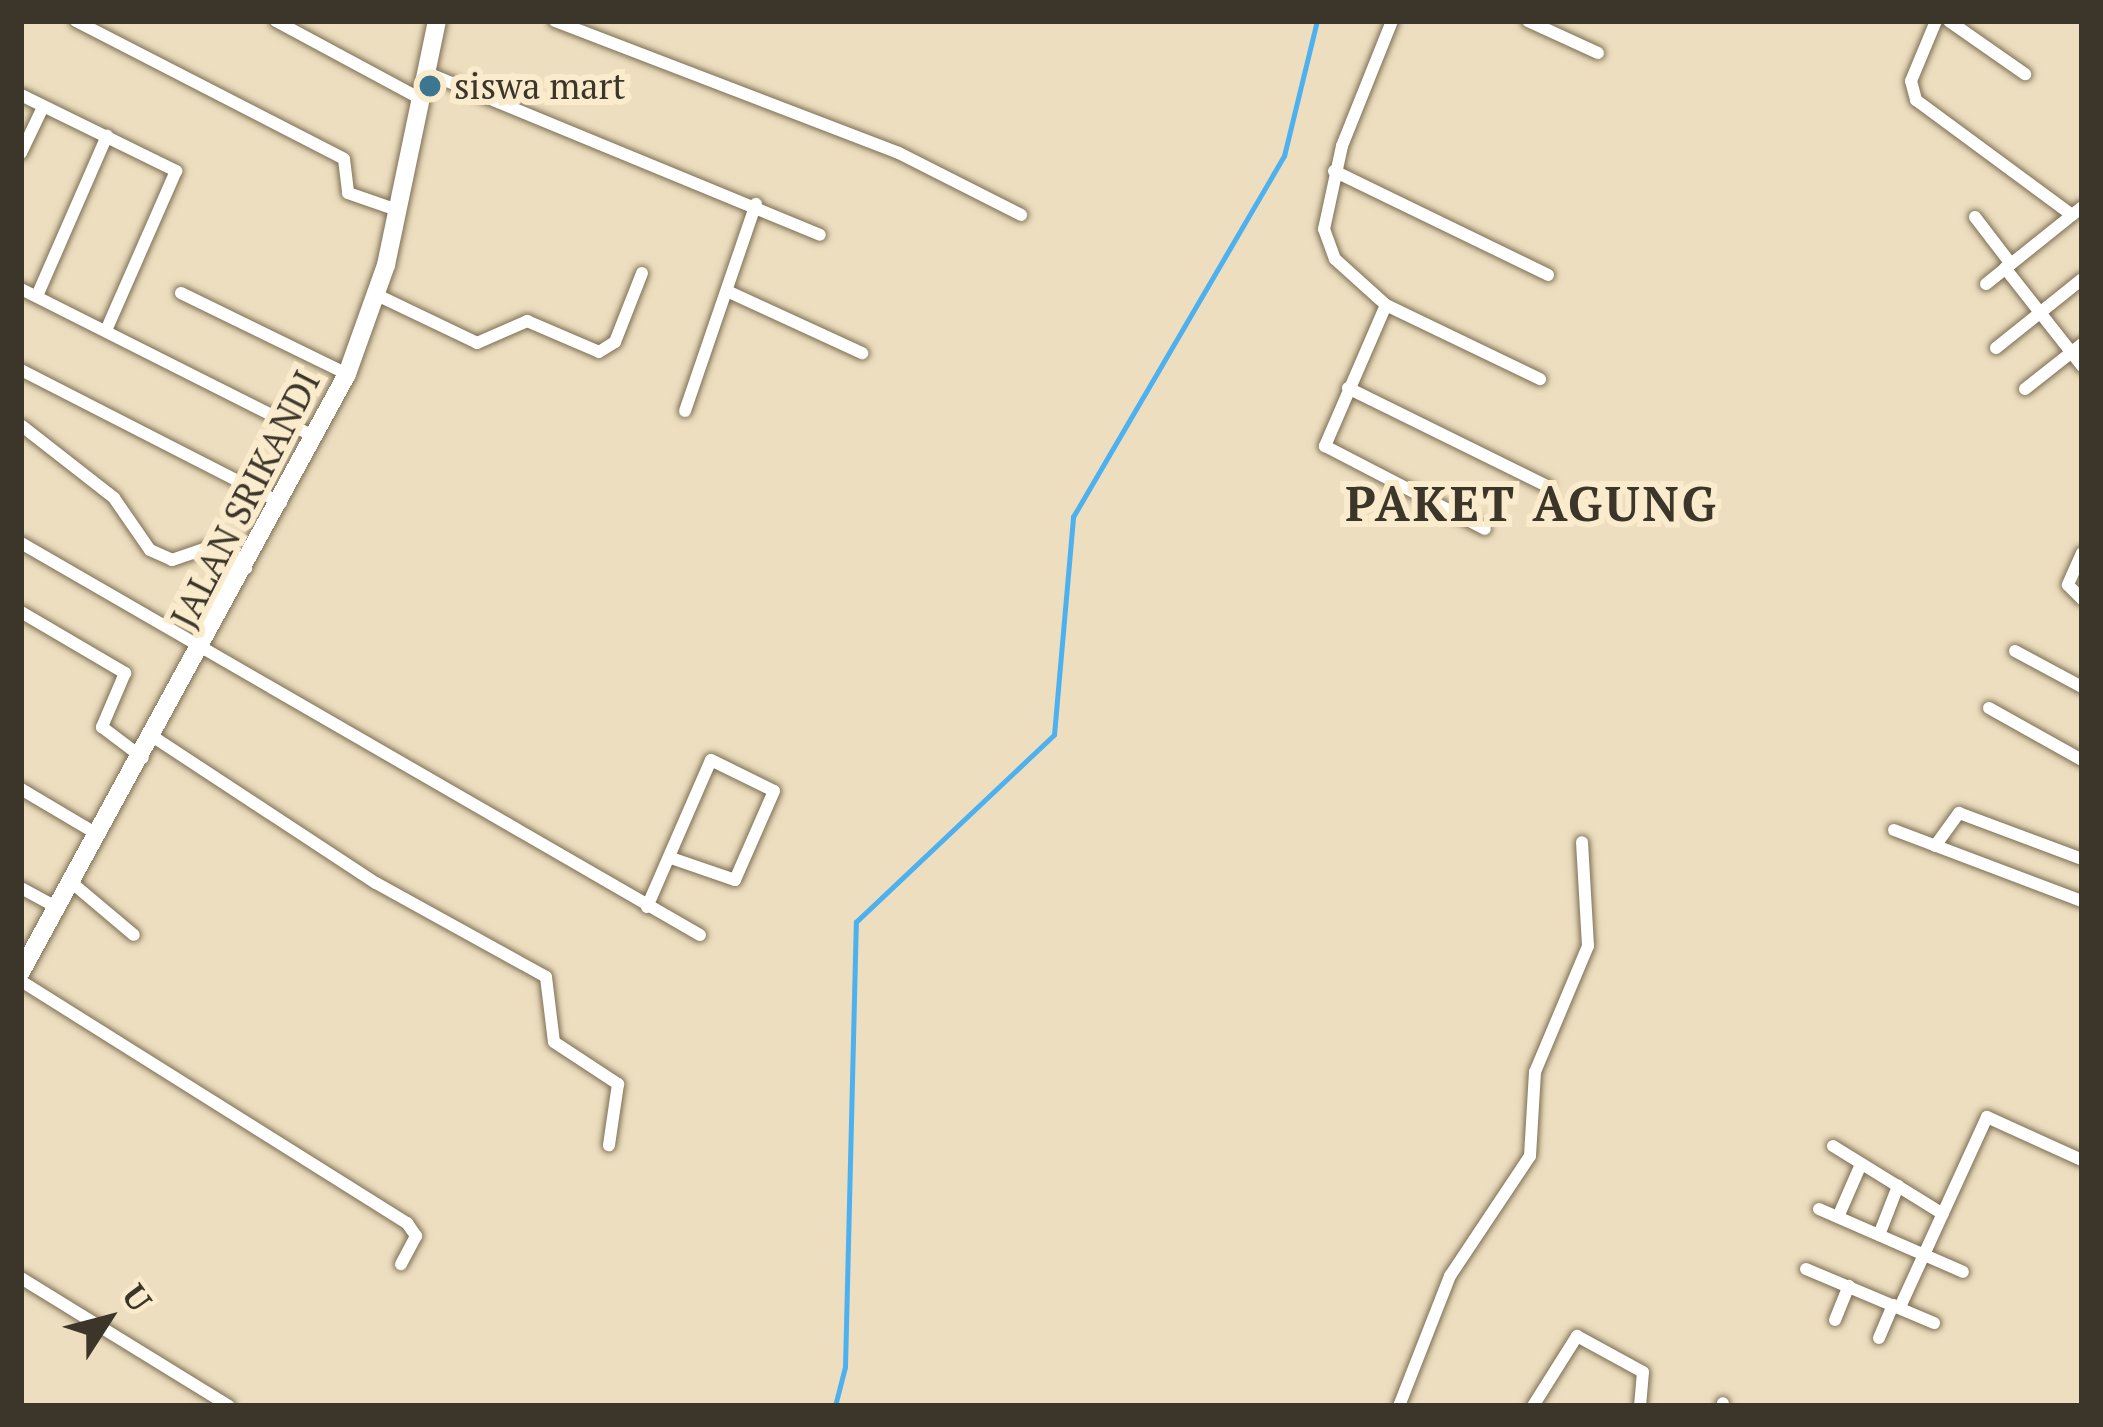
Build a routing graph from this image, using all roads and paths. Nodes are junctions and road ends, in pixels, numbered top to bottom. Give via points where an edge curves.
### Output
1 (76, 21) edge
2 (276, 21) edge
3 (437, 21) edge
4 (555, 21) edge
5 (1392, 21) edge
6 (1528, 21) edge
7 (1936, 21) edge
8 (1949, 21) edge
9 (1598, 53) dead end
10 (425, 72) junction
11 (2026, 74) dead end
12 (21, 95) edge
13 (419, 98) junction
14 (43, 107) junction
15 (106, 136) junction
16 (21, 153) edge
17 (1334, 171) junction
18 (756, 204) junction
19 (397, 209) junction
20 (2077, 211) edge
21 (1021, 215) dead end
22 (1975, 217) dead end
23 (820, 235) dead end
24 (2008, 266) junction
25 (641, 273) dead end
26 (1548, 275) dead end
27 (2082, 279) edge
28 (1986, 284) dead end
29 (21, 289) edge
30 (728, 291) junction
31 (181, 293) dead end
32 (37, 296) junction
33 (377, 296) junction
34 (1386, 305) junction
35 (2040, 313) junction
36 (107, 328) junction
37 (1996, 348) dead end
38 (2076, 348) edge
39 (862, 353) dead end
40 (2082, 366) edge
41 (21, 370) edge
42 (347, 374) junction
43 (1540, 379) dead end
44 (1348, 388) junction
45 (2025, 389) dead end
46 (685, 411) dead end
47 (22, 426) edge
48 (316, 437) junction
49 (1547, 486) dead end
50 (282, 503) junction
51 (1485, 529) dead end
52 (21, 543) edge
53 (2082, 553) edge
54 (247, 568) junction
55 (2082, 599) edge
56 (21, 612) edge
57 (205, 650) junction
58 (2014, 650) dead end
59 (2082, 687) edge
60 (1989, 708) dead end
61 (155, 738) junction
62 (144, 758) junction
63 (2082, 760) edge
64 (21, 789) edge
65 (1894, 830) dead end
66 (97, 833) junction
67 (1582, 842) dead end
68 (1935, 846) junction
69 (671, 858) junction
70 (2082, 860) edge
71 (71, 882) junction
72 (21, 888) edge
73 (2082, 901) edge
74 (646, 907) junction
75 (58, 908) junction
76 (134, 935) dead end
77 (700, 935) dead end
78 (21, 972) edge
79 (21, 981) edge
80 (609, 1145) dead end
81 (1832, 1146) dead end
82 (2082, 1160) edge
83 (1861, 1164) junction
84 (1898, 1186) junction
85 (1820, 1209) dead end
86 (1943, 1214) junction
87 (1838, 1217) junction
88 (1879, 1235) junction
89 (1924, 1254) junction
90 (401, 1264) dead end
91 (1806, 1269) dead end
92 (1963, 1272) dead end
93 (21, 1277) edge
94 (1849, 1286) junction
95 (1897, 1306) junction
96 (1834, 1320) dead end
97 (1934, 1323) dead end
98 (1880, 1338) dead end
99 (229, 1406) edge
100 (1399, 1406) edge
101 (1534, 1406) edge
102 (1640, 1406) edge

1 - 19 street via 344,159 348,193
2 - 13 street
3 - 10 street, JALAN SRIKANDI
4 - 21 street via 899,153
5 - 17 street
6 - 9 street
7 - 20 street via 1911,81 1916,100
8 - 11 street
10 - 13 street, JALAN SRIKANDI
10 - 18 street
12 - 14 street
13 - 19 street, JALAN SRIKANDI
14 - 15 street
14 - 16 street
15 - 32 street
15 - 36 street via 177,176
17 - 26 street
17 - 34 street via 1327,245
18 - 23 street
18 - 30 street
19 - 33 street, JALAN SRIKANDI
20 - 24 street
22 - 24 street
24 - 28 street
24 - 35 street
25 - 33 street via 603,352 527,321 477,343
27 - 35 street
29 - 32 street
30 - 39 street
30 - 46 street
31 - 42 street
32 - 36 street
33 - 42 street, JALAN SRIKANDI
34 - 43 street
34 - 44 street
35 - 37 street
35 - 38 street
36 - 48 street
38 - 40 street
38 - 45 street
41 - 50 street
42 - 48 street, JALAN SRIKANDI
44 - 49 street
44 - 51 street via 1329,452
47 - 54 street via 114,498 150,550 172,560 210,548
48 - 50 street, JALAN SRIKANDI
50 - 54 street, JALAN SRIKANDI
52 - 57 street
53 - 55 street via 2068,585
54 - 57 street, JALAN SRIKANDI
56 - 62 street via 125,673 102,727
57 - 61 street, JALAN SRIKANDI
57 - 74 street
58 - 59 street
60 - 63 street
61 - 62 street, JALAN SRIKANDI
61 - 80 street via 376,883 547,977 554,1042 618,1084
62 - 66 street, JALAN SRIKANDI
64 - 66 street
65 - 68 street
66 - 71 street, JALAN SRIKANDI
67 - 100 street via 1588,946 1535,1072 1530,1156 1450,1276
68 - 70 street via 1960,813
68 - 73 street
69 - 69 street via 710,760 774,791 735,880
69 - 74 street
71 - 75 street, JALAN SRIKANDI
71 - 76 street
72 - 75 street
74 - 77 street
75 - 78 street, JALAN SRIKANDI
79 - 90 street via 391,1210 416,1236
81 - 83 street
82 - 86 street via 1987,1117
83 - 84 street
83 - 87 street
84 - 86 street
84 - 88 street
85 - 87 street
86 - 89 street
87 - 88 street
88 - 89 street
89 - 92 street
89 - 95 street
91 - 94 street
93 - 99 street
94 - 95 street
94 - 96 street
95 - 97 street
95 - 98 street
101 - 102 street via 1577,1336 1643,1372

